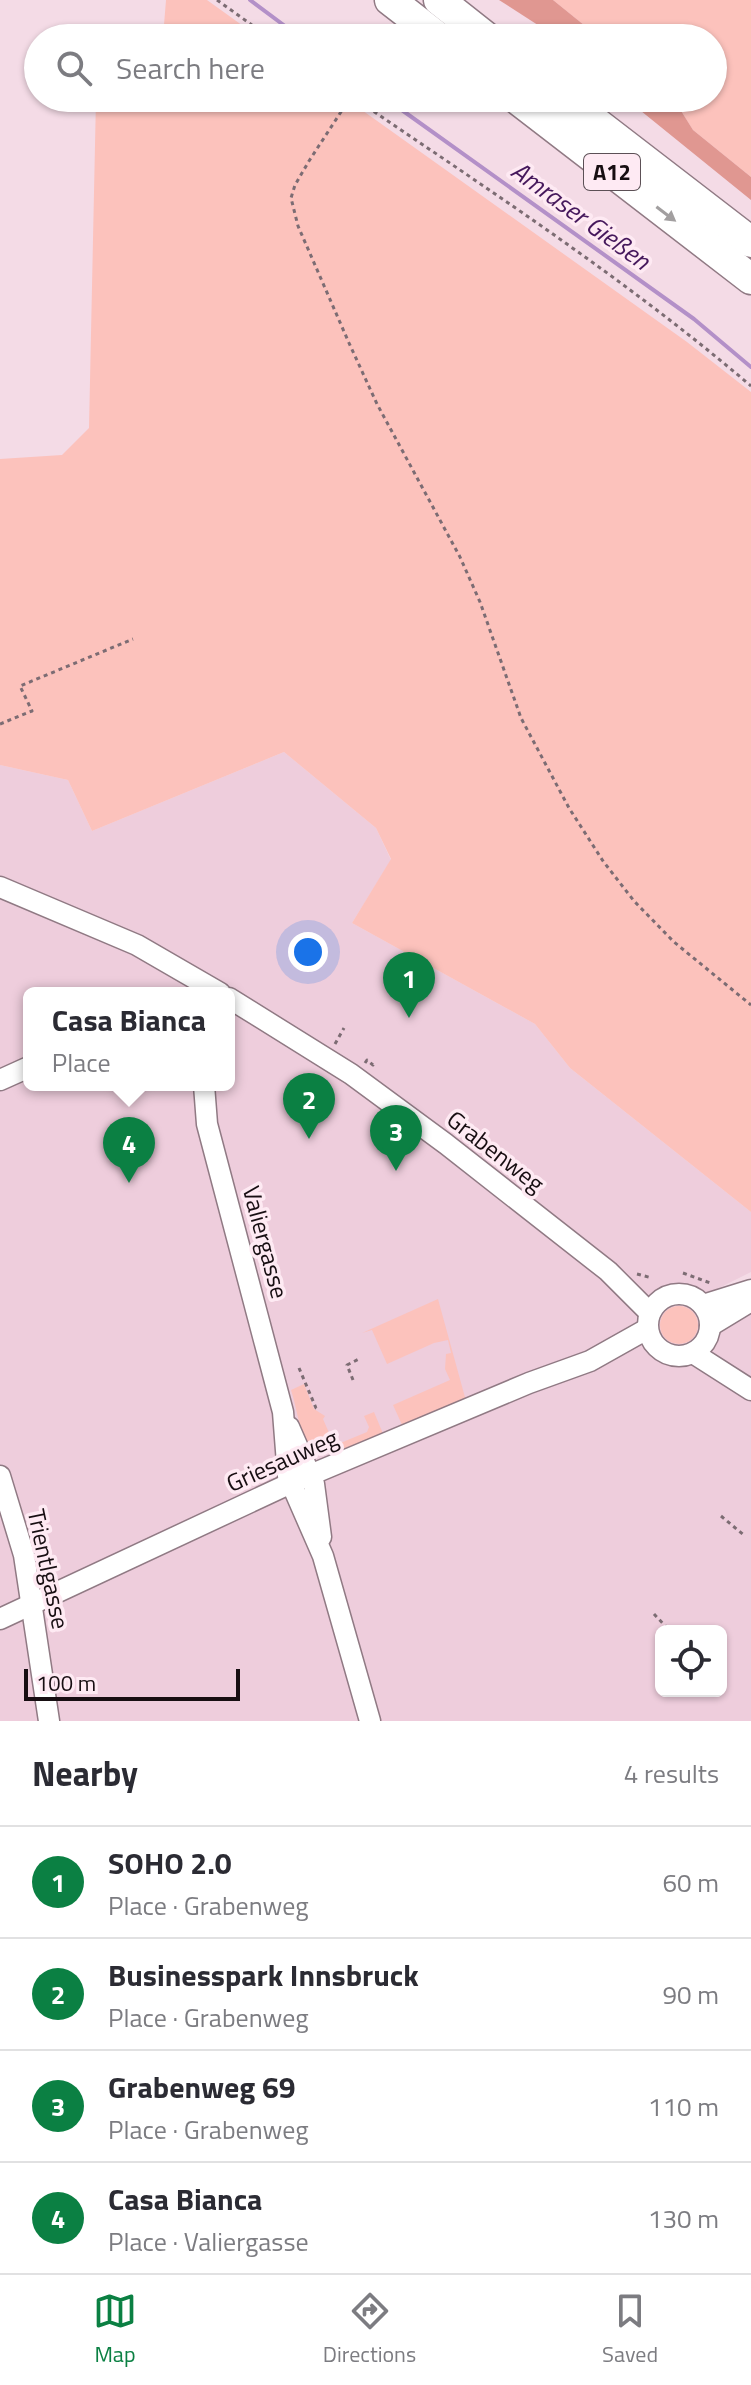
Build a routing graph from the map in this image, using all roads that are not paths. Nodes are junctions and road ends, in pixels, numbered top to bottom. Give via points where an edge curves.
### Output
1 (390, 0) edge
2 (439, 0) edge
3 (421, 24) edge
4 (469, 24) edge
5 (534, 112) edge
6 (582, 112) edge
7 (751, 242) edge
8 (708, 246) junction
9 (751, 279) edge
10 (751, 297) edge
11 (0, 887) edge
12 (205, 987) edge
13 (235, 1005) edge
14 (23, 1070) edge
15 (0, 1080) edge
16 (204, 1091) edge
17 (751, 1290) edge
18 (751, 1301) edge
19 (703, 1305) junction
20 (653, 1322) junction
21 (704, 1339) junction
22 (751, 1377) edge
23 (751, 1390) edge
24 (283, 1412) junction
25 (311, 1475) junction
26 (0, 1476) edge
27 (291, 1483) junction
28 (323, 1556) junction
29 (32, 1604) junction
30 (0, 1619) edge
31 (49, 1721) edge
32 (370, 1721) edge

1 - 3 highway
2 - 4 highway
5 -> 8 highway, A12
6 - 7 highway, A12
8 - 9 highway, A12
8 - 10 highway
11 - 12 street, Grabenweg via 137,945
13 - 20 street, Grabenweg via 351,1074 608,1271
14 - 15 street
16 - 24 street, Valiergasse via 207,1124
17 - 19 street
18 - 21 street
19 - 20 street via 680,1294
19 - 21 street
20 - 21 street via 673,1356
20 - 25 street, Griesauweg via 590,1361
21 - 22 street
21 - 23 street
24 - 25 street, Valiergasse
24 - 27 street, Valiergasse
25 - 27 street, Griesauweg
25 - 28 street, Valiergasse
26 - 29 street, Trientlgasse via 24,1555
27 - 28 street, Valiergasse
27 - 29 street, Griesauweg
28 - 32 street, Valiergasse
29 - 30 street, Griesauweg
29 - 31 street, Trientlgasse

